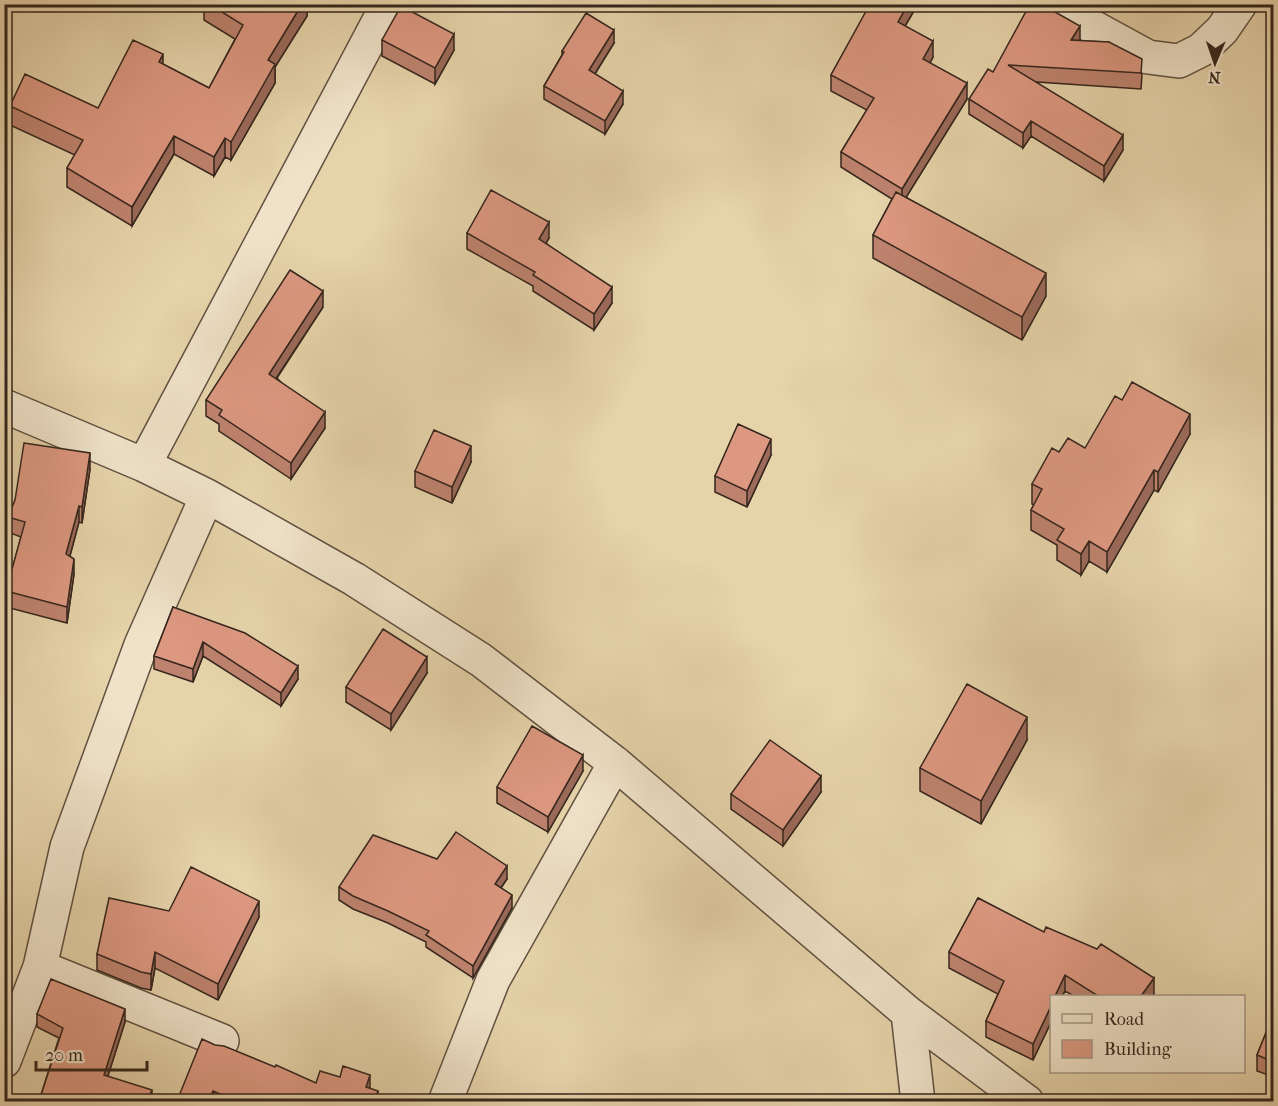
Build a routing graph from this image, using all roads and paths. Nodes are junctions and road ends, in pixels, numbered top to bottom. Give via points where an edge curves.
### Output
1 (387, 4) edge
2 (1051, 4) edge
3 (1240, 4) edge
4 (4, 406) edge
5 (144, 465) junction
6 (207, 496) junction
7 (615, 763) junction
8 (40, 967) junction
9 (908, 1013) junction
10 (222, 1041) dead end
11 (4, 1061) edge
12 (445, 1101) edge
13 (918, 1101) edge
14 (1027, 1101) edge

1 - 5 street
2 - 3 street via 1148,57 1179,61 1201,50 1222,30
4 - 5 street
5 - 6 street
6 - 7 street via 354,579 480,660
6 - 8 street via 141,645 67,847
7 - 9 street
7 - 12 street via 493,980
8 - 10 street
8 - 11 street
9 - 13 street
9 - 14 street

